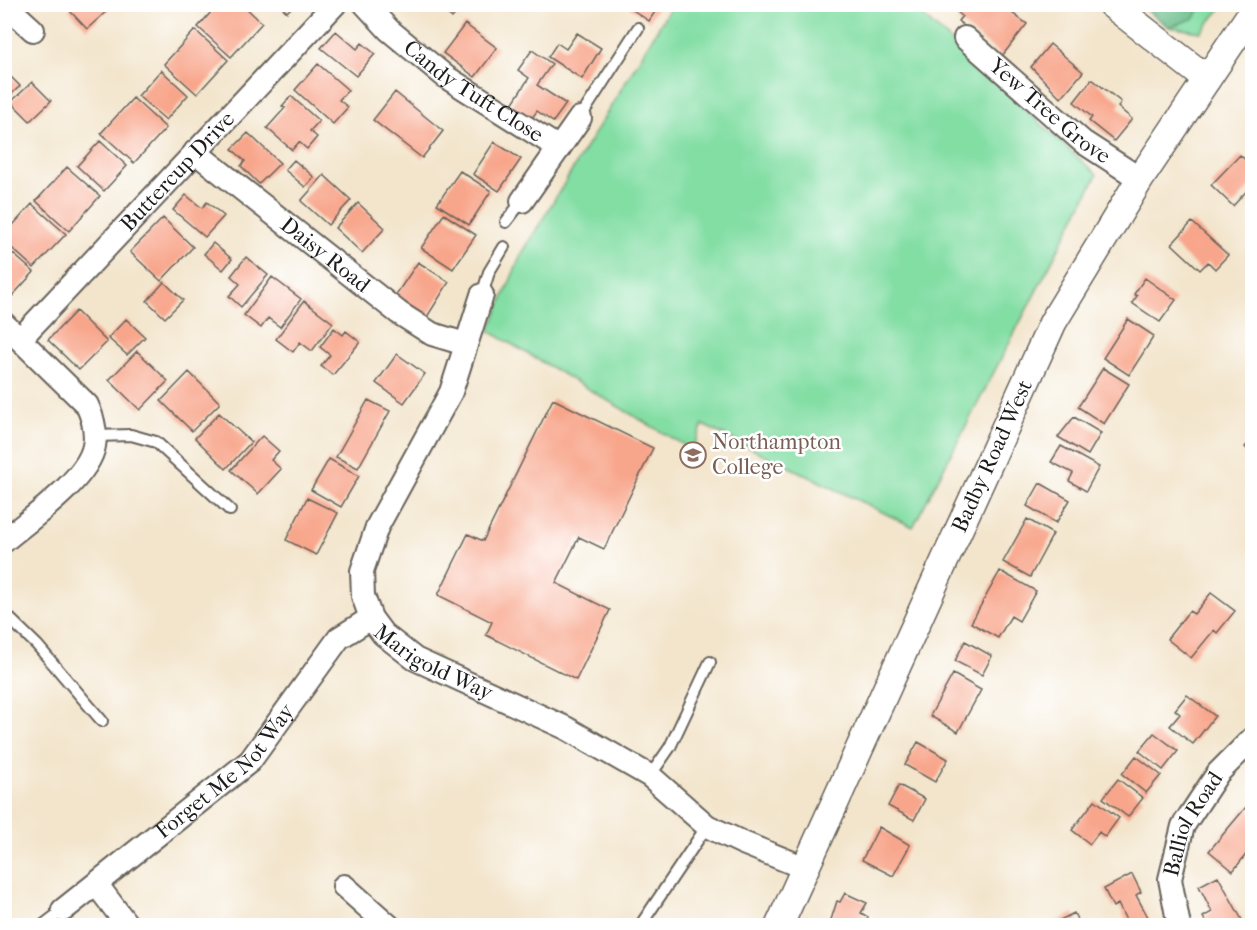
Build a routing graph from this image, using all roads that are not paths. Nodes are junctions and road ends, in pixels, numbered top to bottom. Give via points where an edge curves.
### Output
1 (15, 4) edge
2 (335, 4) edge
3 (365, 4) edge
4 (1111, 4) edge
5 (1252, 12) edge
6 (638, 27) dead end
7 (33, 30) dead end
8 (965, 38) dead end
9 (1207, 79) junction
10 (580, 118) joint
11 (559, 148) junction
12 (195, 152) junction
13 (1140, 179) junction
14 (522, 201) joint
15 (506, 222) dead end
16 (504, 247) dead end
17 (482, 295) joint
18 (12, 332) edge
19 (465, 344) junction
20 (95, 436) junction
21 (230, 510) dead end
22 (4, 542) edge
23 (4, 613) edge
24 (371, 618) junction
25 (711, 662) dead end
26 (102, 721) dead end
27 (1252, 740) edge
28 (650, 776) junction
29 (708, 826) junction
30 (805, 867) junction
31 (97, 885) junction
32 (344, 886) dead end
33 (63, 910) joint
34 (4, 918) edge
35 (388, 925) edge
36 (11, 926) edge
37 (42, 926) edge
38 (128, 926) edge
39 (640, 926) edge
40 (779, 926) edge
41 (1179, 926) edge

1 - 7 street via 10,9
2 - 12 street, Buttercup Drive
3 - 11 street, Candy Tuft Close via 389,30 446,77
4 - 9 street
5 - 9 street, Badby Road West
6 - 10 lane
8 - 13 street, Yew Tree Grove via 1083,142
9 - 13 street, Badby Road West
10 - 11 street, Candy Tuft Close
11 - 14 street, Candy Tuft Close
12 - 18 street, Buttercup Drive
12 - 19 street, Daisy Road via 399,313 432,334
13 - 30 street, Badby Road West via 1053,321
14 - 15 lane
16 - 17 lane via 489,272
17 - 19 street, Marigold Way
18 - 20 street via 87,405 94,420
19 - 24 street, Marigold Way via 451,392 377,527 362,571 363,596
20 - 21 lane via 131,435 156,442
20 - 22 street via 94,447 76,477
23 - 26 lane
24 - 28 street, Marigold Way via 383,634 415,659 566,728
24 - 31 street, Forget Me Not Way via 339,638 250,761
25 - 28 lane via 670,747
27 - 41 street, Balliol Road via 1218,773 1183,825 1170,879
28 - 29 street, Marigold Way
29 - 30 street, Marigold Way
29 - 39 lane
30 - 40 street, Badby Road West
31 - 33 street, Forget Me Not Way
31 - 38 street
32 - 35 street
33 - 37 lane
34 - 36 lane

